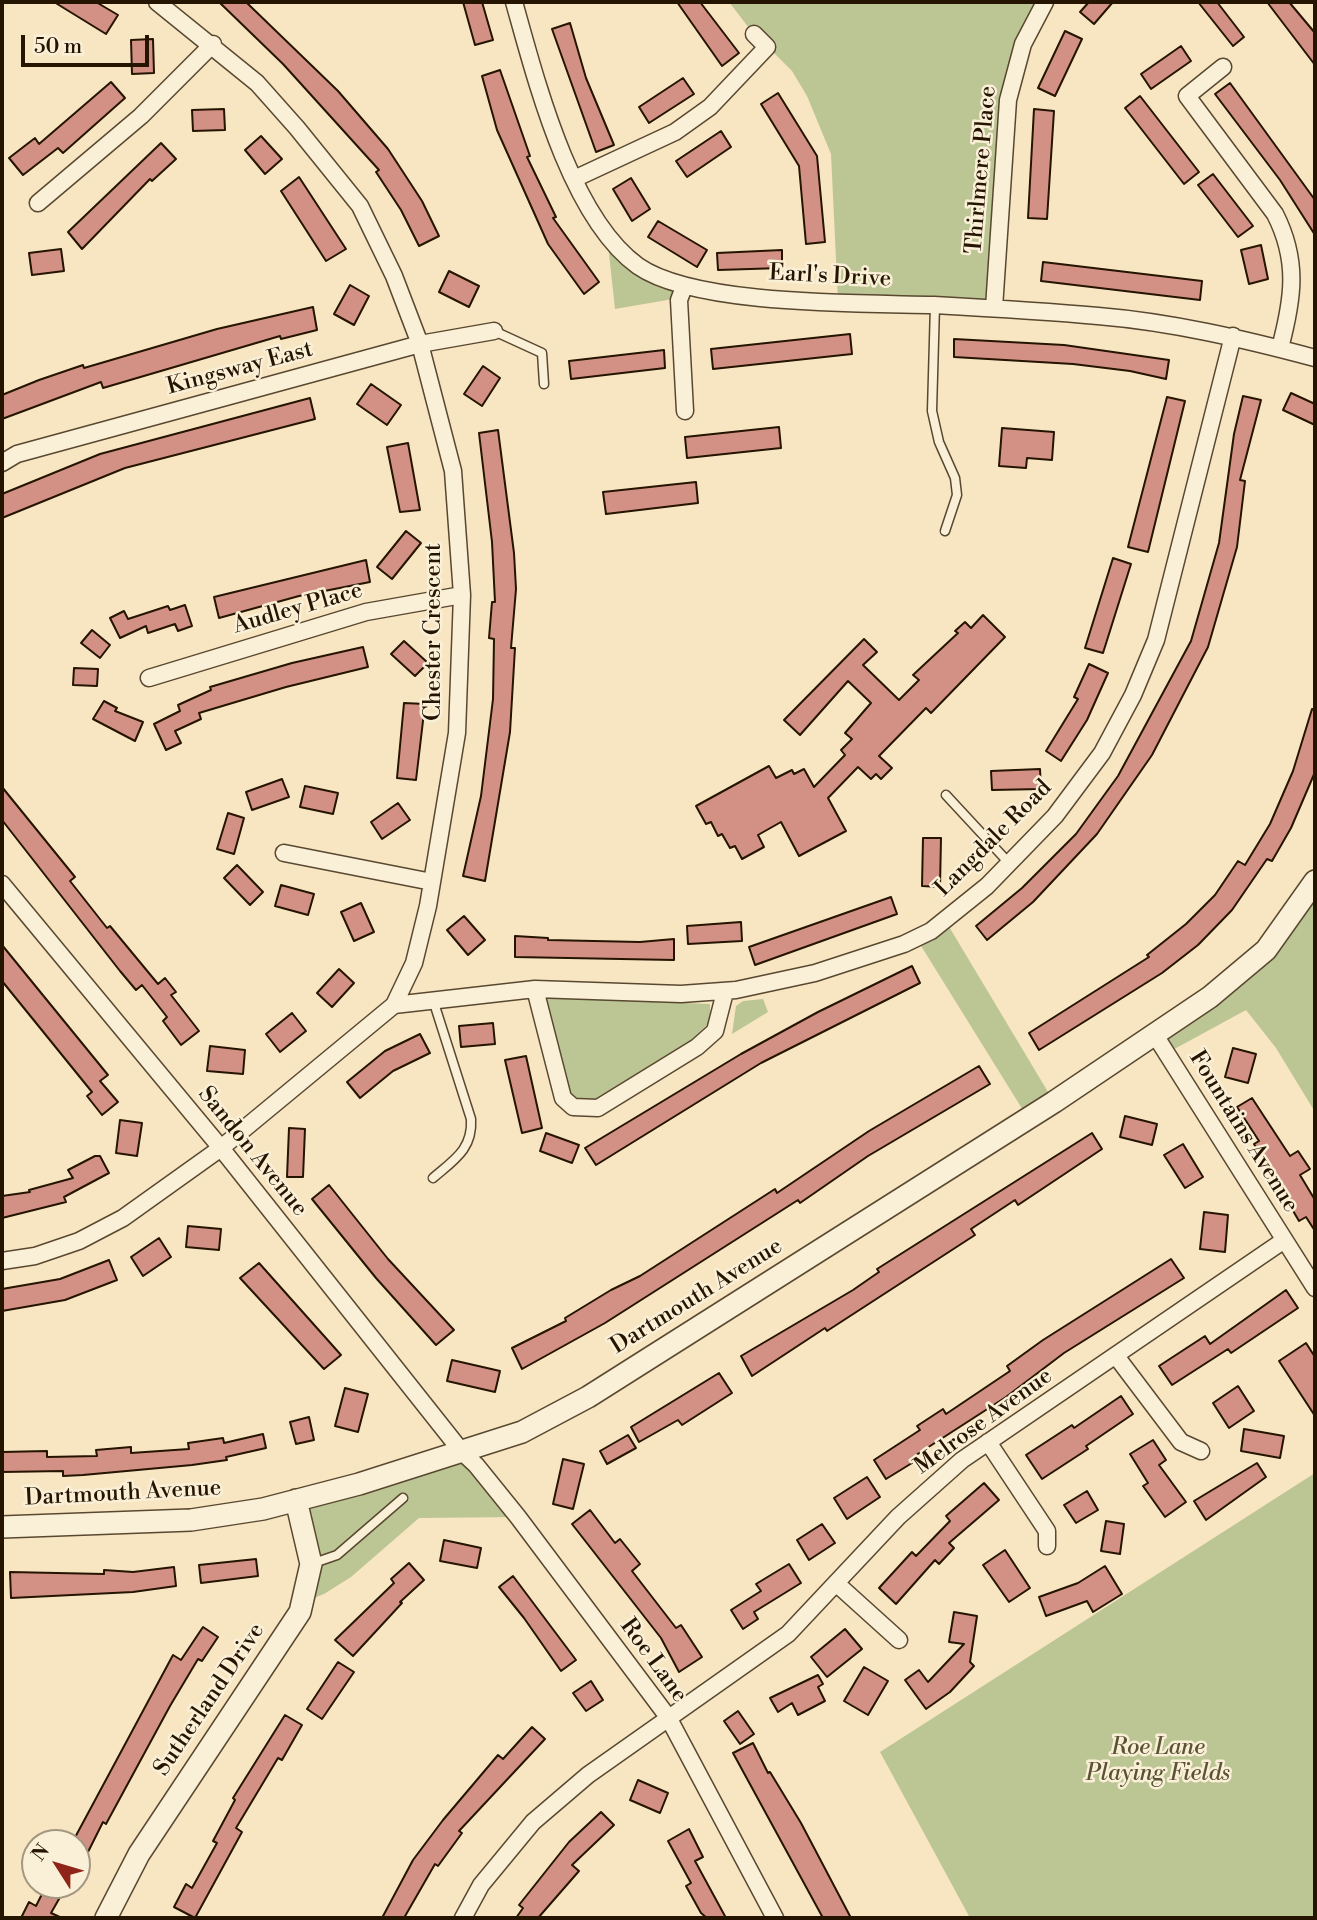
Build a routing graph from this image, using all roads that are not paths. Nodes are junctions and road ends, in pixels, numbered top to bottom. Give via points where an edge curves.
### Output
1 (157, 2) edge
2 (514, 2) edge
3 (1045, 2) edge
4 (754, 34) dead end
5 (214, 44) junction
6 (1223, 67) dead end
7 (574, 178) junction
8 (38, 203) dead end
9 (684, 287) junction
10 (935, 306) junction
11 (994, 308) junction
12 (494, 331) joint
13 (1233, 336) junction
14 (420, 344) junction
15 (1280, 348) junction
16 (1315, 358) edge
17 (544, 384) dead end
18 (685, 411) dead end
19 (2, 463) edge
20 (945, 531) dead end
21 (462, 595) junction
22 (149, 678) dead end
23 (946, 794) dead end
24 (284, 853) dead end
25 (1009, 863) junction
26 (1315, 881) edge
27 (432, 882) junction
28 (2, 884) edge
29 (536, 989) junction
30 (725, 992) junction
31 (434, 1003) junction
32 (394, 1005) junction
33 (1155, 1035) junction
34 (221, 1148) junction
35 (433, 1178) dead end
36 (1283, 1241) junction
37 (2, 1261) edge
38 (1315, 1288) edge
39 (1116, 1356) junction
40 (988, 1442) junction
41 (1200, 1451) dead end
42 (461, 1452) junction
43 (403, 1498) dead end
44 (296, 1500) junction
45 (2, 1527) edge
46 (1047, 1546) dead end
47 (311, 1564) junction
48 (837, 1584) junction
49 (899, 1640) dead end
50 (668, 1717) junction
51 (106, 1918) edge
52 (463, 1918) edge
53 (775, 1918) edge

1 - 5 street, Chester Crescent
2 - 7 street, Earl's Drive
3 - 11 street, Thirlmere Place via 1023,44 1008,100
4 - 7 street via 767,47 709,107 675,132
5 - 8 street via 141,116
5 - 14 street, Chester Crescent via 257,83 360,206
6 - 15 street via 1180,100 1275,214 1283,230 1292,261 1293,291
7 - 9 street, Earl's Drive via 618,247 638,266
9 - 10 street, Earl's Drive via 782,298
9 - 18 street via 679,300
10 - 11 street, Earl's Drive
10 - 20 lane via 932,411 957,495
11 - 13 street, Earl's Drive via 1102,316
12 - 14 street, Kingsway East
12 - 17 lane via 542,353
13 - 15 street, Earl's Drive
13 - 25 street, Langdale Road via 1156,640 1133,695 1101,753 1055,816
14 - 19 street, Kingsway East via 17,454
14 - 21 street, Chester Crescent via 453,471
15 - 16 street, Earl's Drive
21 - 22 street, Audley Place via 366,612
21 - 27 street, Chester Crescent via 457,733
23 - 25 lane
24 - 27 street
25 - 30 street, Langdale Road via 931,931 904,944 815,973
26 - 33 street, Dartmouth Avenue via 1266,950
27 - 32 street, Chester Crescent via 414,963
28 - 34 street, Sandon Avenue
29 - 30 street, Langdale Road
29 - 30 street via 563,1098 573,1107 598,1108 714,1032
29 - 31 street, Langdale Road
31 - 32 street, Langdale Road
31 - 35 lane via 472,1132 466,1151
32 - 34 street, Chester Crescent
33 - 36 street, Fountains Avenue
33 - 42 street, Dartmouth Avenue via 588,1397 522,1432
34 - 37 street, Chester Crescent via 101,1229 35,1256
34 - 42 street, Sandon Avenue
36 - 38 street, Fountains Avenue
36 - 39 street, Melrose Avenue
39 - 40 street, Melrose Avenue
39 - 41 street via 1181,1442
40 - 46 street via 1047,1531
40 - 48 street, Melrose Avenue via 898,1517
42 - 44 street, Dartmouth Avenue
42 - 50 street, Roe Lane via 518,1517
43 - 47 lane via 337,1555
44 - 45 street, Dartmouth Avenue via 191,1520
44 - 47 street, Sutherland Drive
47 - 51 street, Sutherland Drive via 300,1612 139,1854
48 - 49 street
48 - 50 street, Melrose Avenue via 788,1634
50 - 52 street, Melrose Avenue via 533,1822 481,1885
50 - 53 street, Roe Lane

